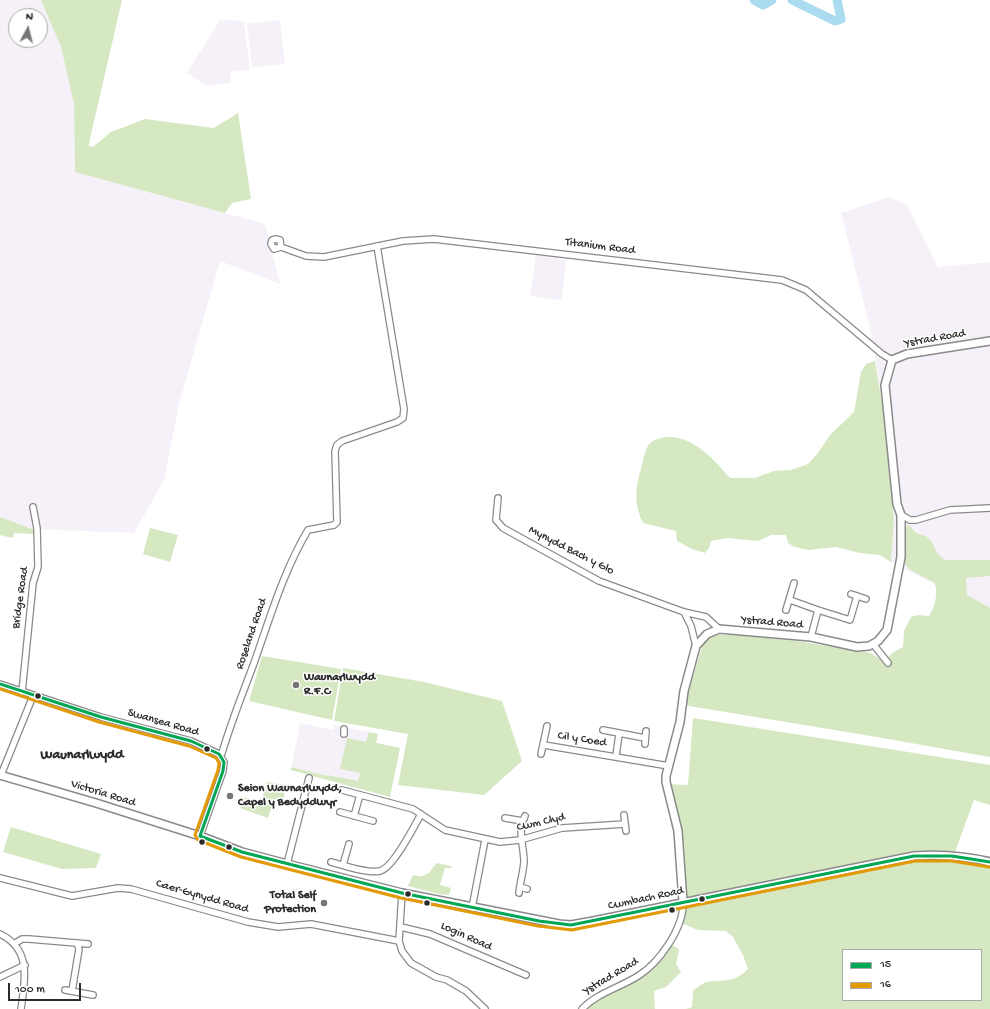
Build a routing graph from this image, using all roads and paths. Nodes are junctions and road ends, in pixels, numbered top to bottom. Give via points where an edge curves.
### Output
1 (377, 246) junction
2 (281, 247) dead end
3 (990, 341) edge
4 (892, 360) junction
5 (498, 498) dead end
6 (33, 507) dead end
7 (990, 508) edge
8 (901, 515) junction
9 (794, 583) dead end
10 (866, 599) dead end
11 (790, 600) junction
12 (786, 610) dead end
13 (818, 610) junction
14 (684, 612) junction
15 (719, 629) junction
16 (811, 637) junction
17 (873, 644) junction
18 (696, 646) junction
19 (888, 663) dead end
20 (0, 684) edge
21 (22, 692) junction
22 (33, 696) junction
23 (547, 726) dead end
24 (603, 730) dead end
25 (646, 731) dead end
26 (619, 734) junction
27 (544, 745) junction
28 (219, 754) junction
29 (541, 754) dead end
30 (616, 756) junction
31 (668, 766) junction
32 (0, 775) edge
33 (307, 781) dead end
34 (342, 790) dead end
35 (360, 795) junction
36 (340, 812) dead end
37 (421, 814) junction
38 (354, 816) junction
39 (624, 816) dead end
40 (505, 818) dead end
41 (373, 821) dead end
42 (625, 824) junction
43 (626, 831) dead end
44 (200, 836) junction
45 (485, 840) junction
46 (520, 840) junction
47 (349, 844) dead end
48 (331, 862) dead end
49 (990, 862) edge
50 (287, 864) junction
51 (343, 865) junction
52 (0, 878) edge
53 (527, 889) dead end
54 (402, 893) junction
55 (683, 902) junction
56 (472, 908) junction
57 (401, 927) junction
58 (0, 934) edge
59 (399, 941) junction
60 (77, 943) junction
61 (14, 944) junction
62 (88, 944) dead end
63 (25, 965) junction
64 (523, 972) dead end
65 (0, 977) edge
66 (65, 990) dead end
67 (72, 991) junction
68 (93, 995) dead end
69 (21, 1009) edge
70 (485, 1009) edge
71 (582, 1009) edge

1 - 2 street, Titanium Road via 318,257 306,256
1 - 4 street, Titanium Road via 434,238 782,280 806,290
1 - 28 street, Roseland Road via 404,409 403,418 337,445 337,522 334,525 308,530 296,550 279,590 222,753
3 - 4 main road, Ystrad Road via 907,354
4 - 8 main road, Ystrad Road via 885,385 897,504
5 - 14 street, Mynydd Bach y Glo via 496,520 503,528 599,581
6 - 21 street, Bridge Road via 38,528 38,567 33,583
7 - 8 street via 950,510 916,520
8 - 17 main road, Ystrad Road via 901,557 893,608 887,630
9 - 11 street
10 - 13 street via 854,595 853,621
11 - 12 street
11 - 13 street
13 - 16 street
14 - 15 street, Mynydd Bach y Glo via 706,617
14 - 18 street
15 - 16 main road, Ystrad Road
15 - 18 main road via 707,634
16 - 17 main road, Ystrad Road via 857,647
17 - 19 street
18 - 31 main road, Ystrad Road
20 - 21 street, Swansea Road
21 - 22 street, Swansea Road
22 - 28 street, Swansea Road via 191,741
22 - 32 street
23 - 27 street, Cil y Coed
24 - 26 street, Cil y Coed
25 - 26 street, Cil y Coed via 645,741
26 - 30 street, Cil y Coed
27 - 29 street, Cil y Coed
27 - 30 street, Cil y Coed
28 - 44 street via 224,762 224,771
30 - 31 street, Cil y Coed
31 - 55 main road, Ystrad Road via 666,782 678,831
32 - 44 main road, Victoria Road
33 - 50 street
34 - 35 street, Cwm Clyd
35 - 37 street, Cwm Clyd via 413,809
35 - 38 street
36 - 38 street
37 - 45 street, Cwm Clyd via 445,830
37 - 51 street via 391,865 380,871 371,872
38 - 41 street
39 - 42 street
40 - 46 street via 524,819
42 - 43 street
42 - 46 street, Cwm Clyd via 562,828
44 - 50 main road via 242,852
45 - 46 street, Cwm Clyd
45 - 56 street
46 - 53 street via 524,849 524,864 519,890
47 - 51 street
48 - 51 street
49 - 55 main road, Cwmbach Road via 973,858 914,856
50 - 54 main road
52 - 59 street, Caer-Gynydd Road via 72,896 118,888 131,889 248,922 278,927 311,924
54 - 56 main road, Cwmbach Road
54 - 57 street
55 - 56 main road, Cwmbach Road via 571,925
55 - 71 street, Ystrad Road via 677,932 652,964 639,976 590,1001
57 - 59 street
57 - 64 street, Login Road via 430,934
58 - 61 street
59 - 70 street via 402,951 412,962 436,977 457,984
60 - 61 street via 22,939
60 - 62 street
60 - 67 street via 79,949
61 - 63 street
63 - 65 street
63 - 69 street via 26,977
66 - 67 street
67 - 68 street

